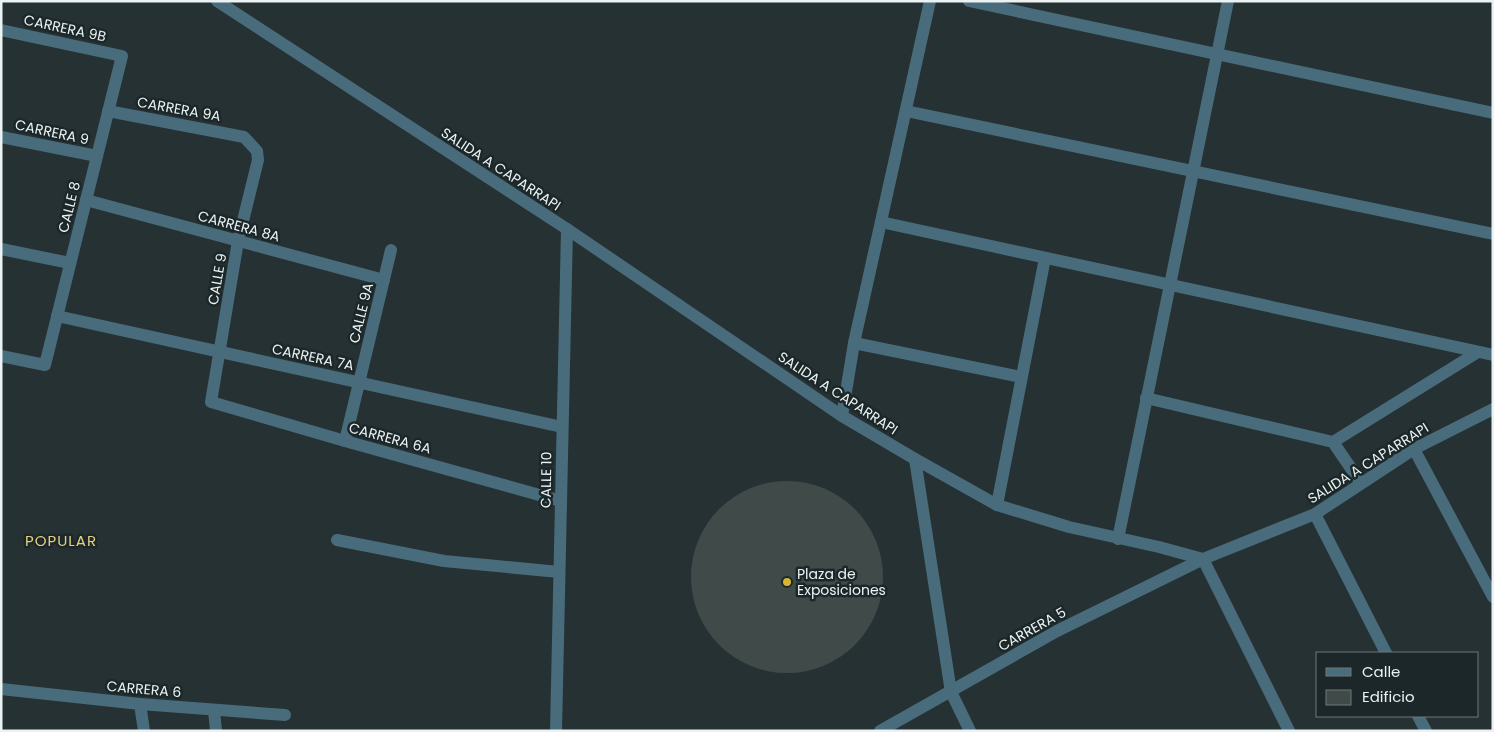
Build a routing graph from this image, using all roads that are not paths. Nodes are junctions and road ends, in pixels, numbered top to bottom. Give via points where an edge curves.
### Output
1 (217, 1) edge
2 (930, 1) edge
3 (969, 1) edge
4 (1228, 1) edge
5 (1, 30) edge
6 (1217, 54) junction
7 (122, 56) joint
8 (906, 111) junction
9 (108, 112) junction
10 (1493, 113) edge
11 (244, 136) joint
12 (1, 137) edge
13 (97, 156) junction
14 (1193, 172) junction
15 (86, 200) junction
16 (881, 222) junction
17 (566, 229) junction
18 (1493, 234) edge
19 (238, 241) junction
20 (1, 250) edge
21 (391, 250) dead end
22 (1045, 258) junction
23 (70, 263) junction
24 (384, 280) junction
25 (1170, 285) junction
26 (57, 316) junction
27 (854, 344) junction
28 (219, 352) junction
29 (1478, 352) junction
30 (1493, 355) edge
31 (1, 356) edge
32 (1021, 376) junction
33 (359, 382) junction
34 (1146, 398) junction
35 (210, 402) joint
36 (1493, 409) edge
37 (842, 416) junction
38 (562, 428) junction
39 (345, 441) junction
40 (1333, 442) junction
41 (1414, 449) junction
42 (915, 459) junction
43 (1361, 483) junction
44 (561, 501) junction
45 (997, 505) junction
46 (1315, 514) junction
47 (1118, 539) junction
48 (337, 540) dead end
49 (1203, 559) junction
50 (559, 572) junction
51 (1493, 597) edge
52 (1385, 652) edge
53 (1, 689) edge
54 (951, 692) junction
55 (140, 704) junction
56 (214, 710) junction
57 (285, 715) dead end
58 (1419, 717) edge
59 (144, 731) edge
60 (216, 731) edge
61 (556, 731) edge
62 (880, 731) edge
63 (970, 731) edge
64 (1289, 731) edge
65 (1426, 731) edge

1 - 17 street, SALIDA A CAPARRAPI
2 - 8 street
3 - 6 street
4 - 6 street
5 - 7 street, CARRERA 9B
6 - 10 street
6 - 14 street
7 - 9 street, CALLE 8
8 - 14 street
8 - 16 street
9 - 11 street, CARRERA 9A
9 - 13 street, CALLE 8
11 - 19 street, CALLE 9 via 257,151 258,160
12 - 13 street, CARRERA 9
13 - 15 street, CALLE 8
14 - 18 street
14 - 25 street
15 - 19 street, CARRERA 8A
15 - 23 street, CALLE 8
16 - 22 street
16 - 27 street
17 - 37 street, SALIDA A CAPARRAPI
17 - 38 street, CALLE 10
19 - 24 street, CARRERA 8A
19 - 28 street, CALLE 9
20 - 23 street
21 - 24 street, CALLE 9A
22 - 25 street
22 - 32 street
23 - 26 street, CALLE 8
24 - 33 street, CALLE 9A
25 - 29 street
25 - 34 street
26 - 28 street, CARRERA 7A
26 - 31 street, CALLE 8 via 45,365
27 - 32 street
27 - 37 street
28 - 33 street, CARRERA 7A
28 - 35 street, CALLE 9
29 - 30 street
29 - 40 street
32 - 45 street
33 - 38 street, CARRERA 7A
33 - 39 street, CALLE 9A
34 - 40 street
34 - 47 street
35 - 39 street, CARRERA 6A
36 - 41 street, SALIDA A CAPARRAPI
37 - 42 street, SALIDA A CAPARRAPI
38 - 44 street, CALLE 10
39 - 44 street, CARRERA 6A
40 - 43 street
41 - 43 street, SALIDA A CAPARRAPI
41 - 51 street
42 - 45 street, SALIDA A CAPARRAPI
42 - 54 street
43 - 46 street, SALIDA A CAPARRAPI
44 - 50 street, CALLE 10
45 - 47 street, SALIDA A CAPARRAPI
46 - 49 street, SALIDA A CAPARRAPI
46 - 52 street
47 - 49 street, SALIDA A CAPARRAPI
48 - 50 street via 444,561
49 - 54 street, CARRERA 5 via 1057,631
49 - 64 street
50 - 61 street, CALLE 10
53 - 55 street, CARRERA 6
54 - 62 street, CARRERA 5
54 - 63 street
55 - 56 street, CARRERA 6
55 - 59 street
56 - 57 street, CARRERA 6
56 - 60 street
58 - 65 street

